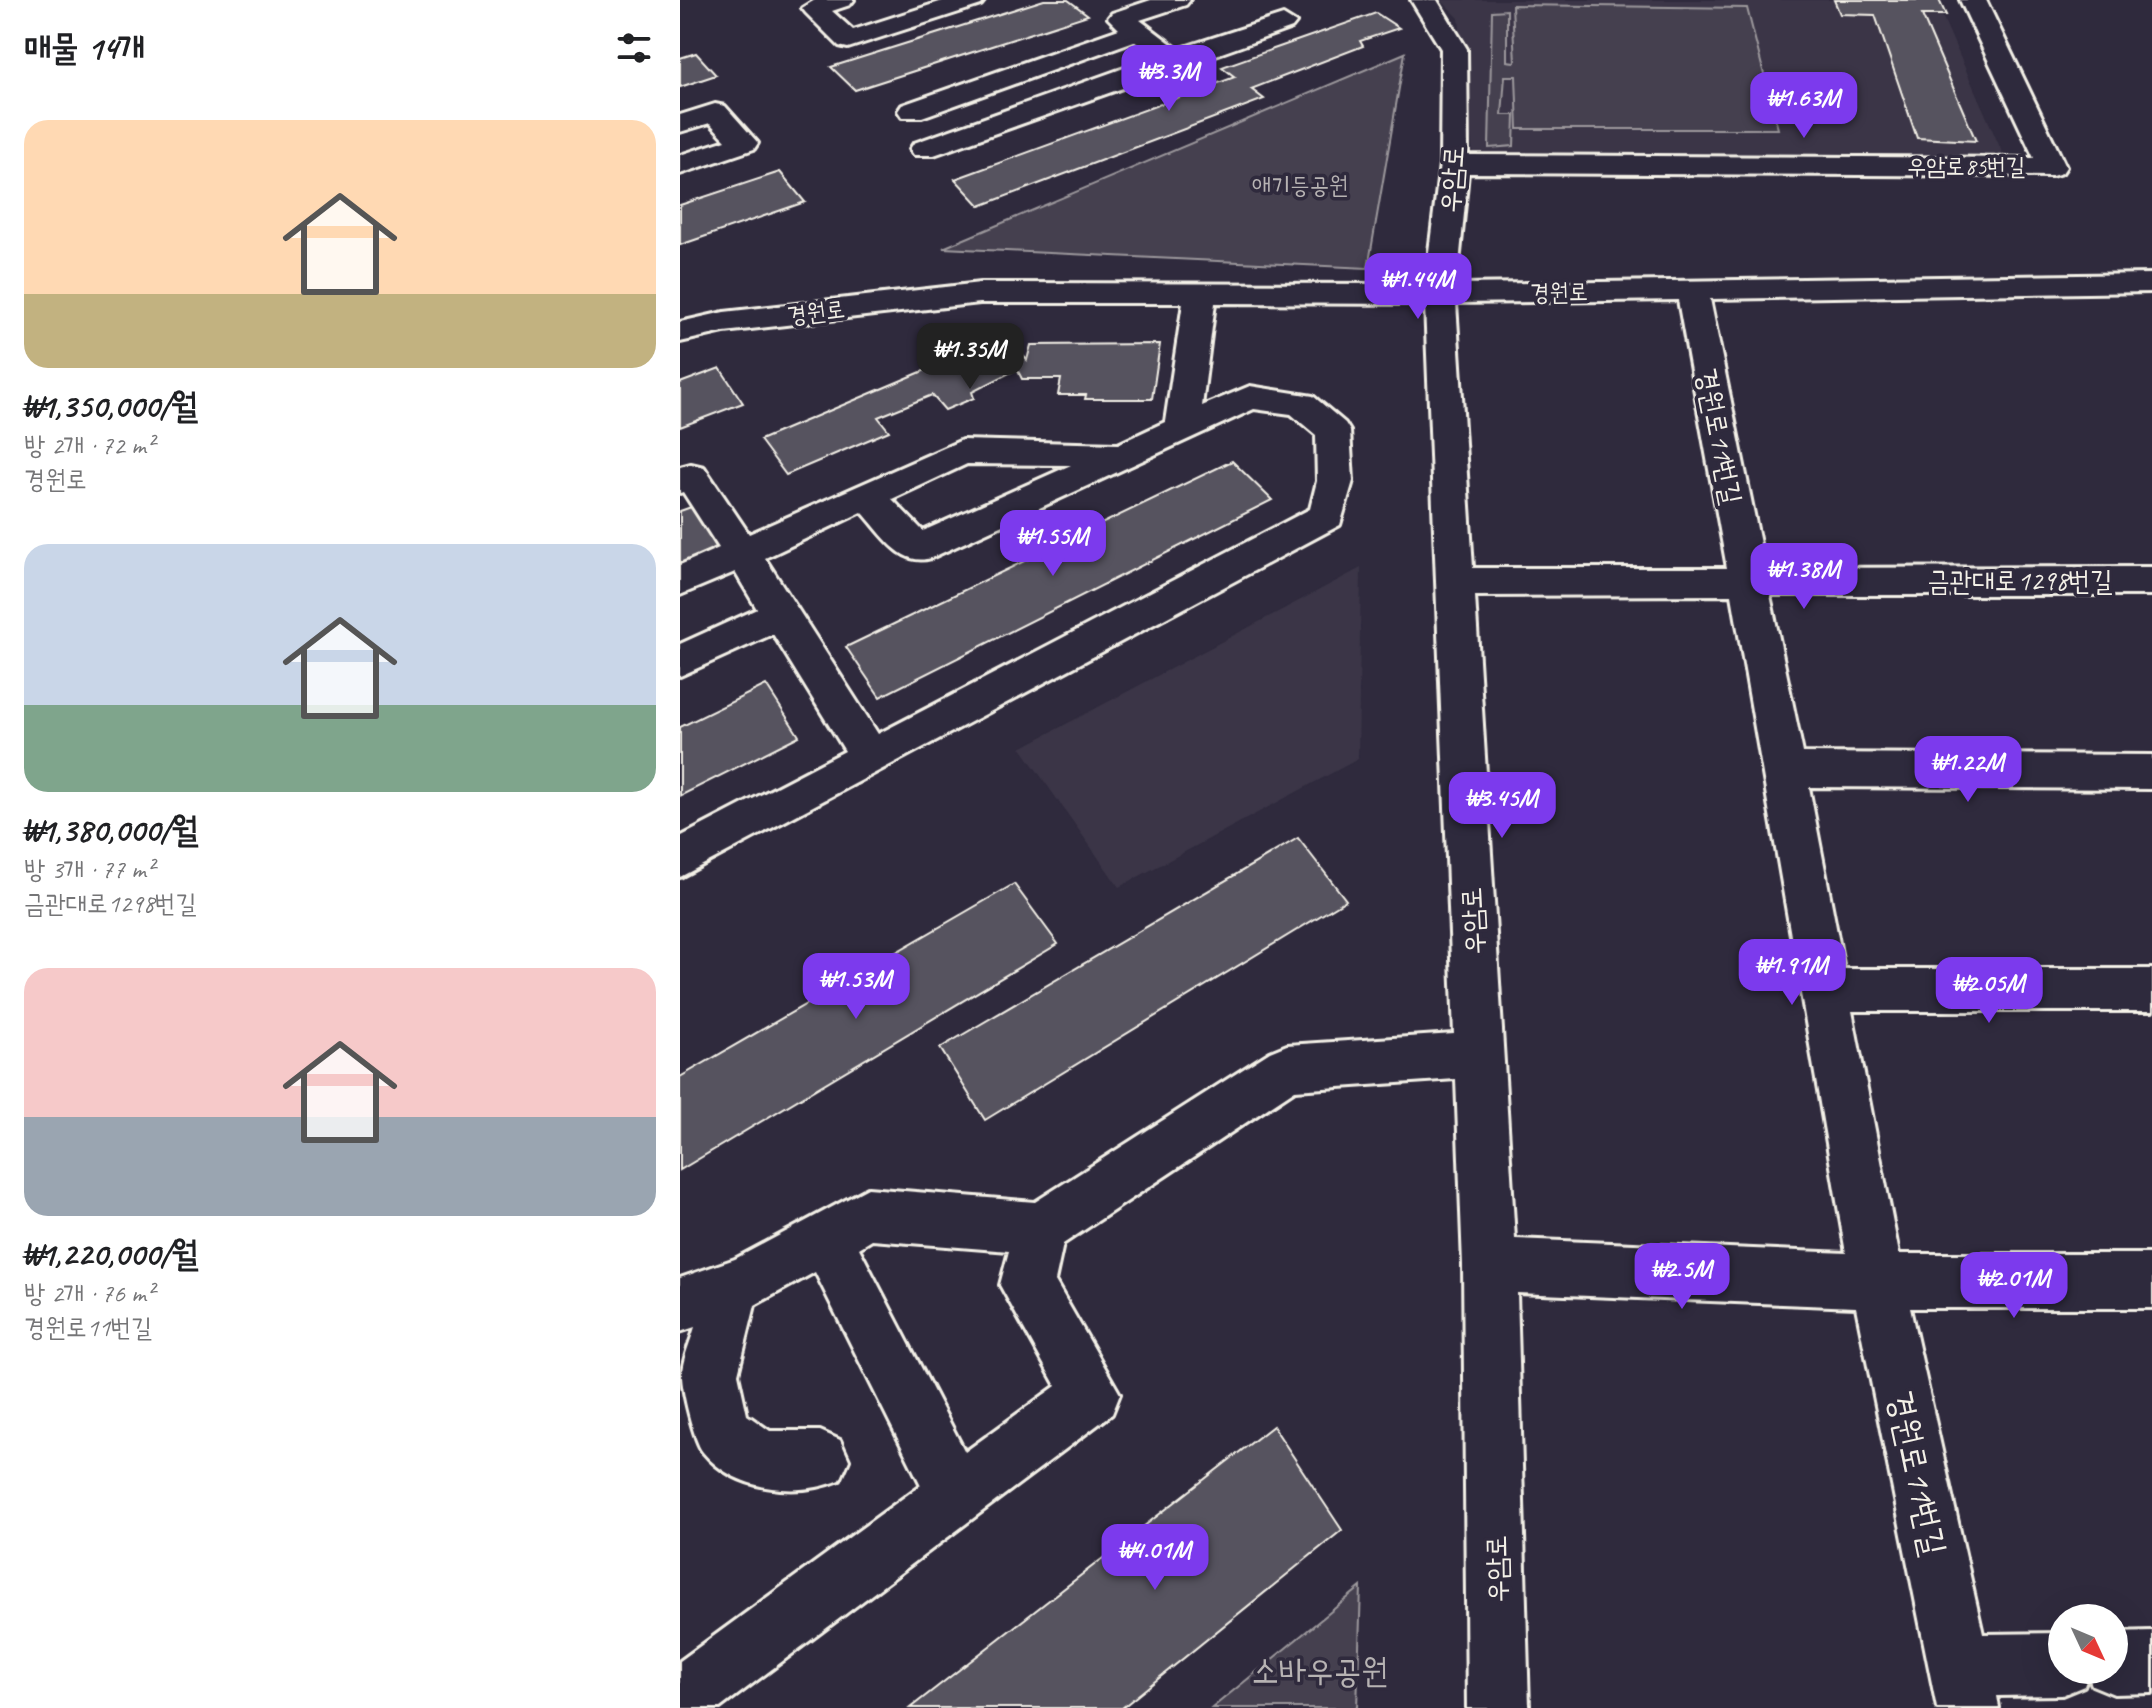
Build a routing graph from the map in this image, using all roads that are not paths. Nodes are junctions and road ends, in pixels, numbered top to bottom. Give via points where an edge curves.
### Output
1 (841, 0) edge
2 (972, 0) edge
3 (1096, 0) edge
4 (1177, 0) edge
5 (1424, 0) edge
6 (1973, 0) edge
7 (1283, 23) dead end
8 (1129, 25) junction
9 (1174, 59) junction
10 (912, 111) dead end
11 (680, 124) edge
12 (924, 149) dead end
13 (1454, 164) junction
14 (680, 165) edge
15 (2152, 283) edge
16 (1692, 291) junction
17 (1200, 293) junction
18 (1440, 294) junction
19 (680, 332) edge
20 (1182, 426) junction
21 (1124, 453) junction
22 (680, 481) edge
23 (869, 497) junction
24 (742, 553) junction
25 (1747, 579) junction
26 (680, 581) edge
27 (2152, 581) edge
28 (1456, 582) junction
29 (781, 614) junction
30 (680, 661) edge
31 (871, 757) junction
32 (1785, 770) junction
33 (2152, 772) edge
34 (680, 858) edge
35 (1825, 990) junction
36 (2152, 990) edge
37 (1478, 1055) junction
38 (1041, 1228) junction
39 (826, 1238) junction
40 (1490, 1265) junction
41 (1877, 1281) junction
42 (2152, 1281) edge
43 (732, 1288) junction
44 (680, 1305) edge
45 (820, 1460) dead end
46 (956, 1494) junction
47 (2152, 1662) edge
48 (2128, 1663) edge
49 (2048, 1667) edge
50 (1964, 1687) edge
51 (680, 1699) edge
52 (1498, 1708) edge

1 - 2 street via 815,8 848,40
3 - 8 street
4 - 8 street
5 - 13 street, 우암로 via 1454,49
6 - 13 street, 우암로85번길 via 2052,167
7 - 9 street
8 - 9 street
8 - 10 street
9 - 12 street
11 - 14 street via 715,112 744,143
13 - 18 street, 우암로
15 - 16 street, 경원로
16 - 18 street, 경원로
16 - 25 street, 경원로11번길
17 - 18 street, 경원로
17 - 19 street, 경원로 via 980,293 724,322
17 - 20 street
18 - 28 street, 우암로
20 - 21 street
20 - 31 street via 1250,397 1301,404 1333,431 1335,481 1327,516
21 - 23 street via 962,452
21 - 23 street via 918,549
22 - 24 street via 691,476
23 - 24 street
24 - 26 street
24 - 29 street
25 - 27 street, 금관대로1298번길
25 - 28 street, 금관대로1298번길
25 - 32 street, 경원로11번길
28 - 37 street, 우암로
29 - 30 street
29 - 31 street
31 - 34 street
32 - 33 street
32 - 35 street, 경원로11번길
35 - 36 street
35 - 41 street, 경원로11번길
37 - 38 street via 1287,1068
37 - 40 street, 우암로
38 - 39 street via 868,1214
38 - 46 street via 1027,1285 1092,1394
39 - 43 street
39 - 46 street
40 - 41 street
40 - 52 street, 우암로
41 - 42 street
41 - 50 street, 경원로11번길
43 - 44 street
43 - 45 street via 710,1374 723,1432 762,1460
46 - 51 street
47 - 48 street
49 - 50 street, 경원로11번길

